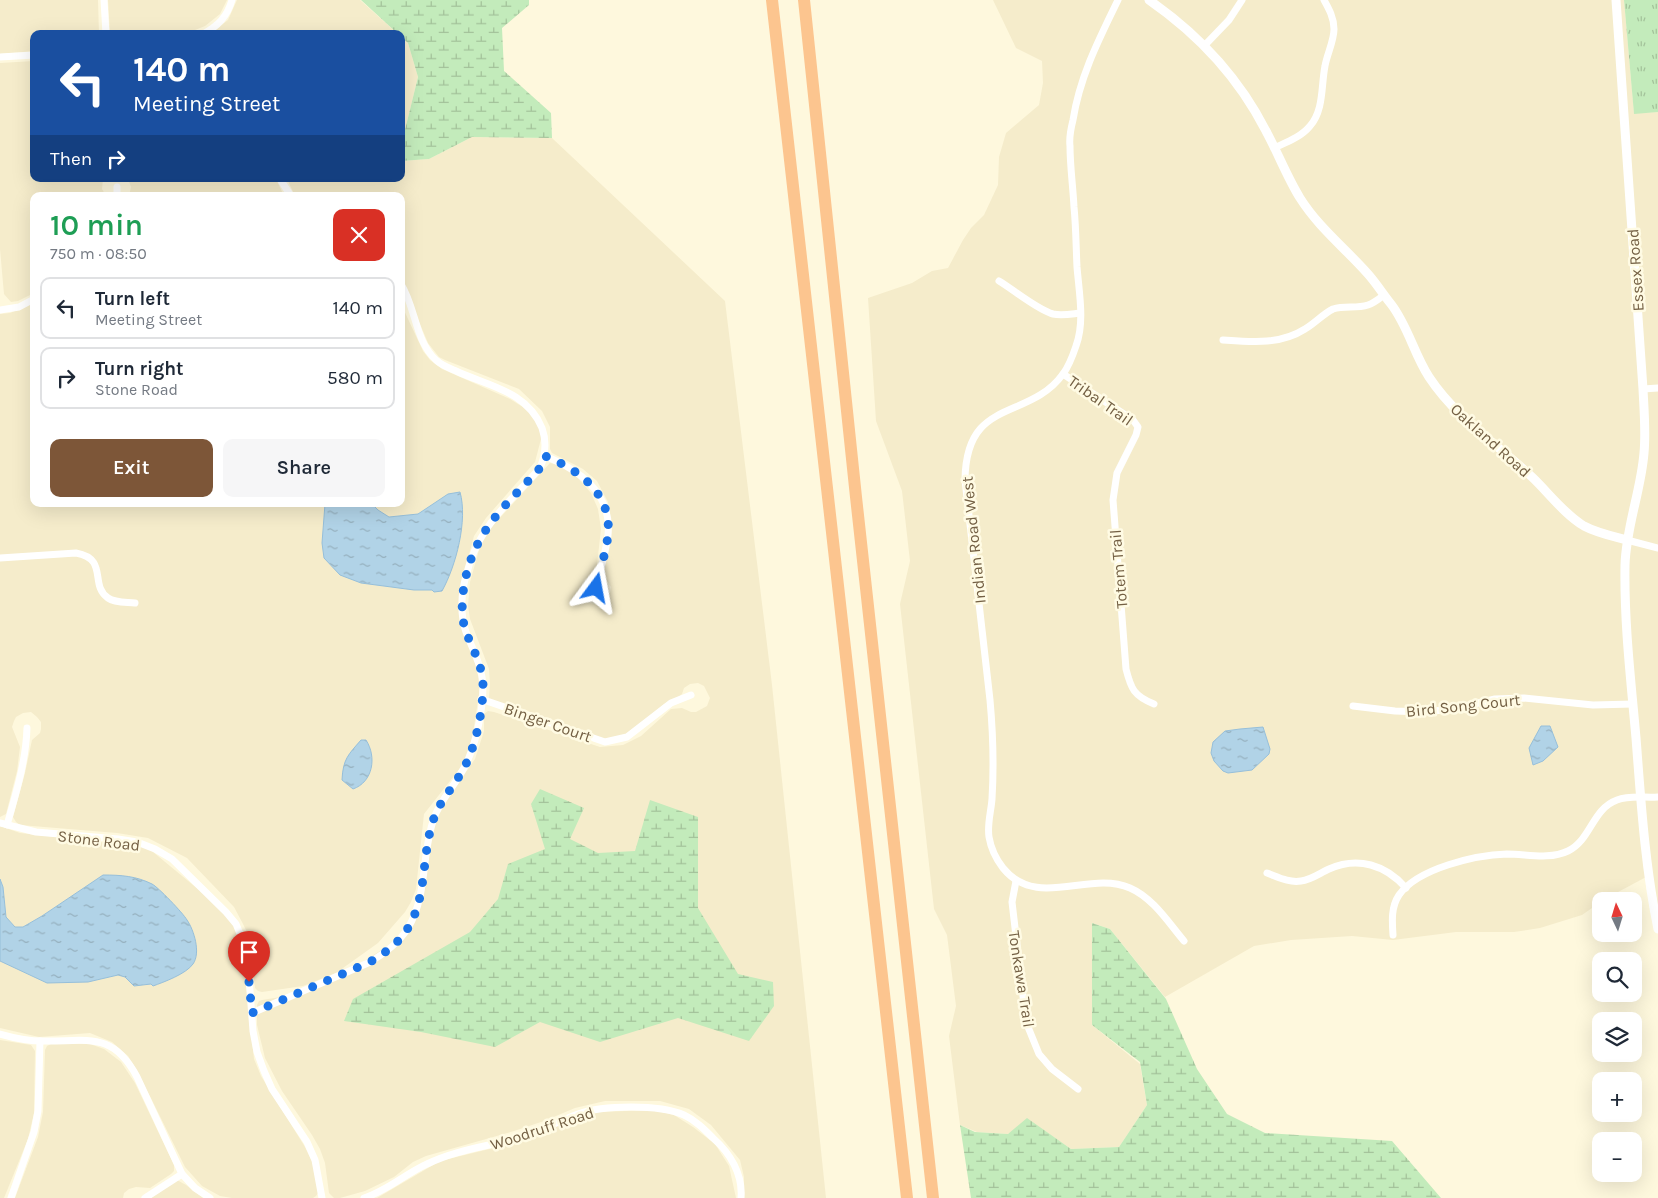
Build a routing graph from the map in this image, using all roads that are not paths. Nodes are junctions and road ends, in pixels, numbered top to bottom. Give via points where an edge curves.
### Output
1 (104, 0) edge
2 (232, 0) edge
3 (772, 0) edge
4 (804, 0) edge
5 (1118, 0) edge
6 (1149, 0) edge
7 (1242, 0) edge
8 (1324, 0) edge
9 (1616, 0) edge
10 (106, 30) edge
11 (210, 30) edge
12 (1205, 46) junction
13 (30, 55) edge
14 (0, 57) edge
15 (1274, 148) junction
16 (117, 187) dead end
17 (117, 192) edge
18 (999, 281) dead end
19 (405, 294) edge
20 (1384, 295) junction
21 (30, 301) edge
22 (0, 310) edge
23 (1080, 313) junction
24 (1223, 340) dead end
25 (1063, 374) junction
26 (1658, 388) edge
27 (1643, 389) junction
28 (1138, 427) joint
29 (545, 456) junction
30 (1627, 540) junction
31 (1658, 548) edge
32 (0, 558) edge
33 (596, 588) dead end
34 (134, 603) dead end
35 (691, 695) dead end
36 (482, 699) junction
37 (1154, 704) dead end
38 (1633, 704) junction
39 (1353, 706) dead end
40 (27, 728) dead end
41 (1641, 797) junction
42 (1658, 797) edge
43 (4, 824) edge
44 (1267, 873) dead end
45 (1016, 881) junction
46 (1406, 888) junction
47 (1658, 930) edge
48 (1393, 935) dead end
49 (1184, 941) dead end
50 (252, 1013) junction
51 (0, 1034) edge
52 (40, 1041) junction
53 (1078, 1089) dead end
54 (182, 1174) junction
55 (11, 1198) edge
56 (145, 1198) edge
57 (210, 1198) edge
58 (322, 1198) edge
59 (364, 1198) edge
60 (741, 1198) edge
61 (906, 1198) edge
62 (933, 1198) edge

1 - 10 street
2 - 11 street via 222,20
3 - 61 highway
4 - 62 highway
5 - 23 street, Indian Road West via 1092,52 1076,100 1070,138
6 - 12 street, Oakland Road
7 - 12 street
8 - 15 street via 1333,18 1334,36 1324,68 1318,114 1303,134
9 - 27 street, Essex Road
12 - 15 street, Oakland Road via 1244,94
13 - 14 street
15 - 20 street, Oakland Road via 1314,218
16 - 17 street
18 - 23 street via 1043,310 1066,315
19 - 29 street via 427,350 437,362 520,398 539,420 544,434
20 - 24 street via 1369,305 1334,309 1292,336 1274,341
20 - 30 street, Oakland Road via 1429,378 1468,423 1584,526
21 - 22 street via 19,307
23 - 25 street, Indian Road West via 1077,344
25 - 28 street, Tribal Trail via 1134,420
25 - 45 street, Indian Road West via 1042,393 990,419 974,438 966,461 965,480 993,734 989,836 998,860
26 - 27 street
27 - 30 street, Essex Road via 1644,454
28 - 37 street, Totem Trail via 1117,473 1112,500 1126,669 1134,692
29 - 33 street via 583,476 604,508 608,533
29 - 36 street via 540,468 488,525 466,576 463,617 478,659
30 - 31 street
30 - 38 street via 1627,622
32 - 34 street via 84,555 96,566 103,593 109,599
35 - 36 street, Binger Court via 671,703 628,737 605,742
36 - 50 street via 470,756 433,819 420,895 408,928 397,942 368,963
38 - 39 street, Bird Song Court via 1593,706 1524,698 1496,699 1423,712
38 - 41 street
40 - 43 street via 23,765
41 - 42 street
41 - 46 street via 1618,799 1602,809 1579,844 1568,851 1545,856 1483,856 1456,862 1436,869
41 - 47 street via 1648,875
43 - 50 street, Stone Road via 36,832 137,842 172,859 236,924 247,951
44 - 46 street via 1286,880 1303,881 1339,864 1366,863 1391,873
45 - 49 street via 1045,888 1105,883 1130,888 1150,902
45 - 53 street, Tonkawa Trail via 1012,902 1026,1022 1039,1054
46 - 48 street via 1399,895 1392,913
50 - 58 street, Stone Road via 257,1052 264,1071 307,1142 315,1160
51 - 52 street
52 - 54 street via 96,1041 121,1054 137,1077
52 - 55 street via 38,1111
54 - 56 street
54 - 57 street
59 - 60 street, Woodruff Road via 448,1156 540,1131 579,1114 621,1107 671,1110 696,1121 730,1157 740,1182

